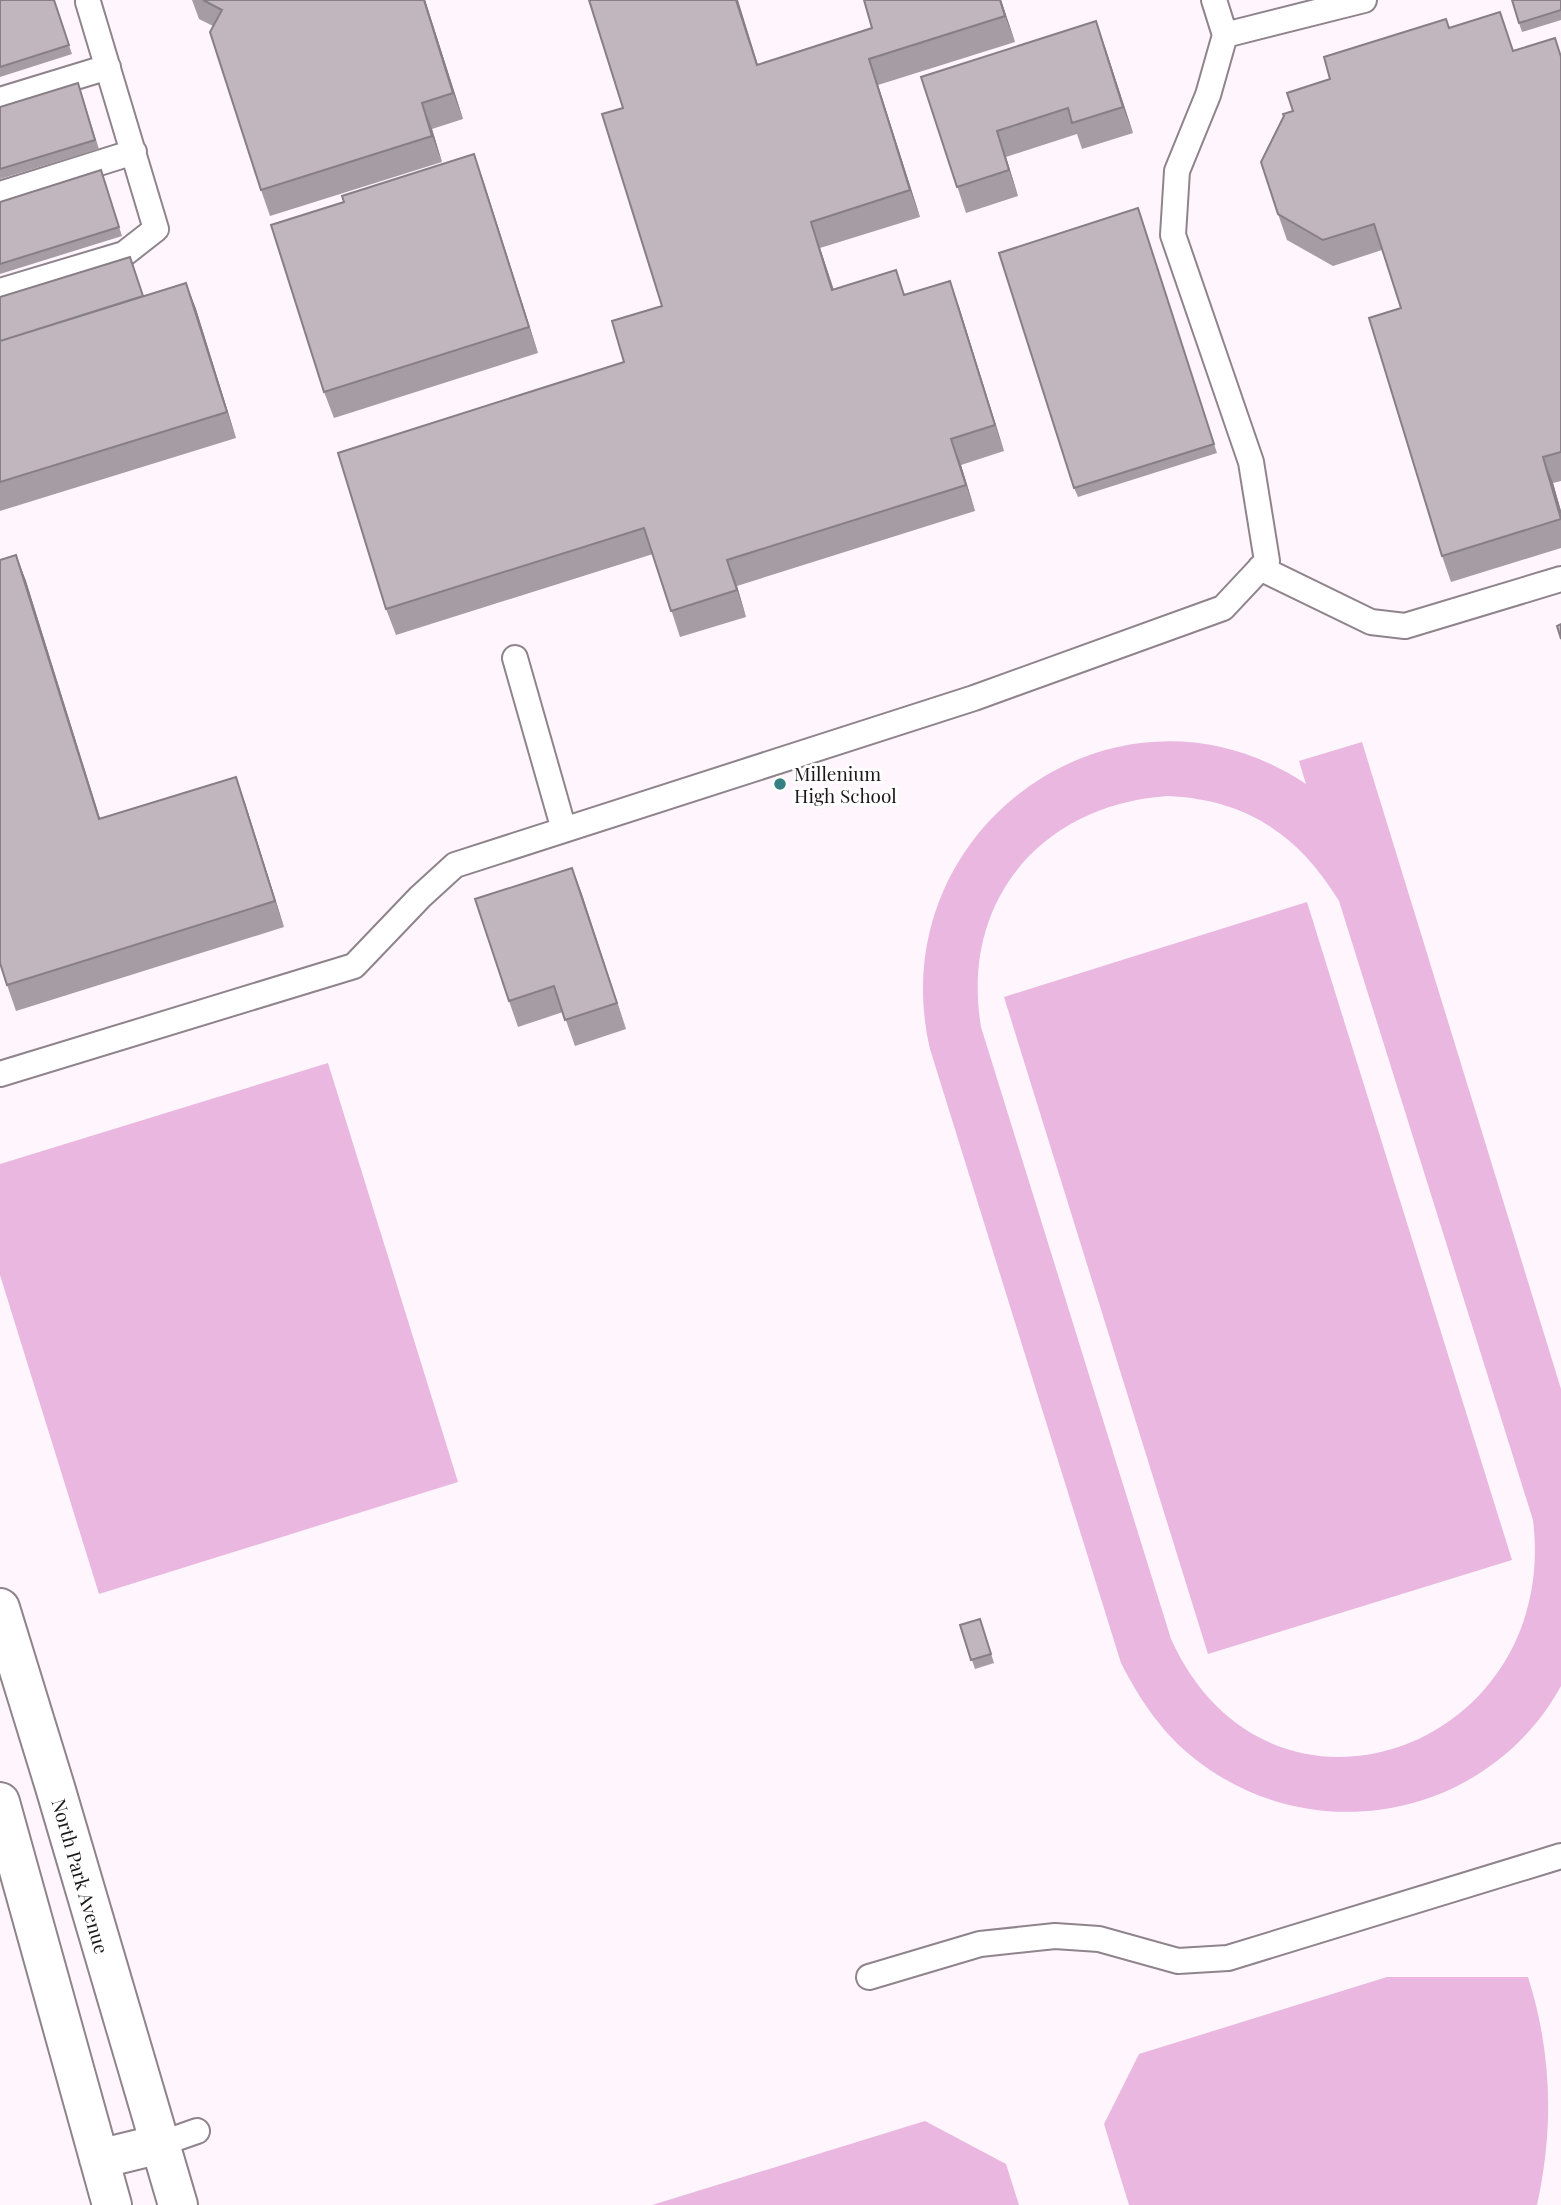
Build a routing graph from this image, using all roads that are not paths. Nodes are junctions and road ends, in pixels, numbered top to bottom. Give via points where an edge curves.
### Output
1 (1214, 0) edge
2 (1364, 0) edge
3 (87, 1) edge
4 (1225, 34) junction
5 (108, 67) junction
6 (0, 100) edge
7 (134, 152) junction
8 (0, 194) edge
9 (0, 290) edge
10 (1260, 568) junction
11 (1561, 579) edge
12 (515, 658) dead end
13 (564, 830) junction
14 (0, 1074) edge
15 (0, 1608) edge
16 (0, 1802) edge
17 (1561, 1856) edge
18 (869, 1978) dead end
19 (197, 2131) dead end
20 (160, 2144) junction
21 (99, 2159) junction
22 (112, 2205) edge
23 (178, 2205) edge

1 - 4 lane
2 - 4 lane
3 - 5 lane
4 - 10 lane via 1208,95 1177,171 1174,235 1251,462 1267,561
5 - 6 lane
5 - 7 lane
7 - 8 lane
7 - 9 lane via 156,229 124,254
10 - 11 lane via 1371,622 1405,626
10 - 13 lane via 1223,608 974,698
12 - 13 lane
13 - 14 lane via 455,865 354,966
15 - 20 street, North Park Avenue
16 - 21 street
17 - 18 lane via 1228,1958 1178,1961 1099,1939 1055,1936 980,1944
19 - 20 lane
20 - 21 street
20 - 23 street, North Park Avenue
21 - 22 street

